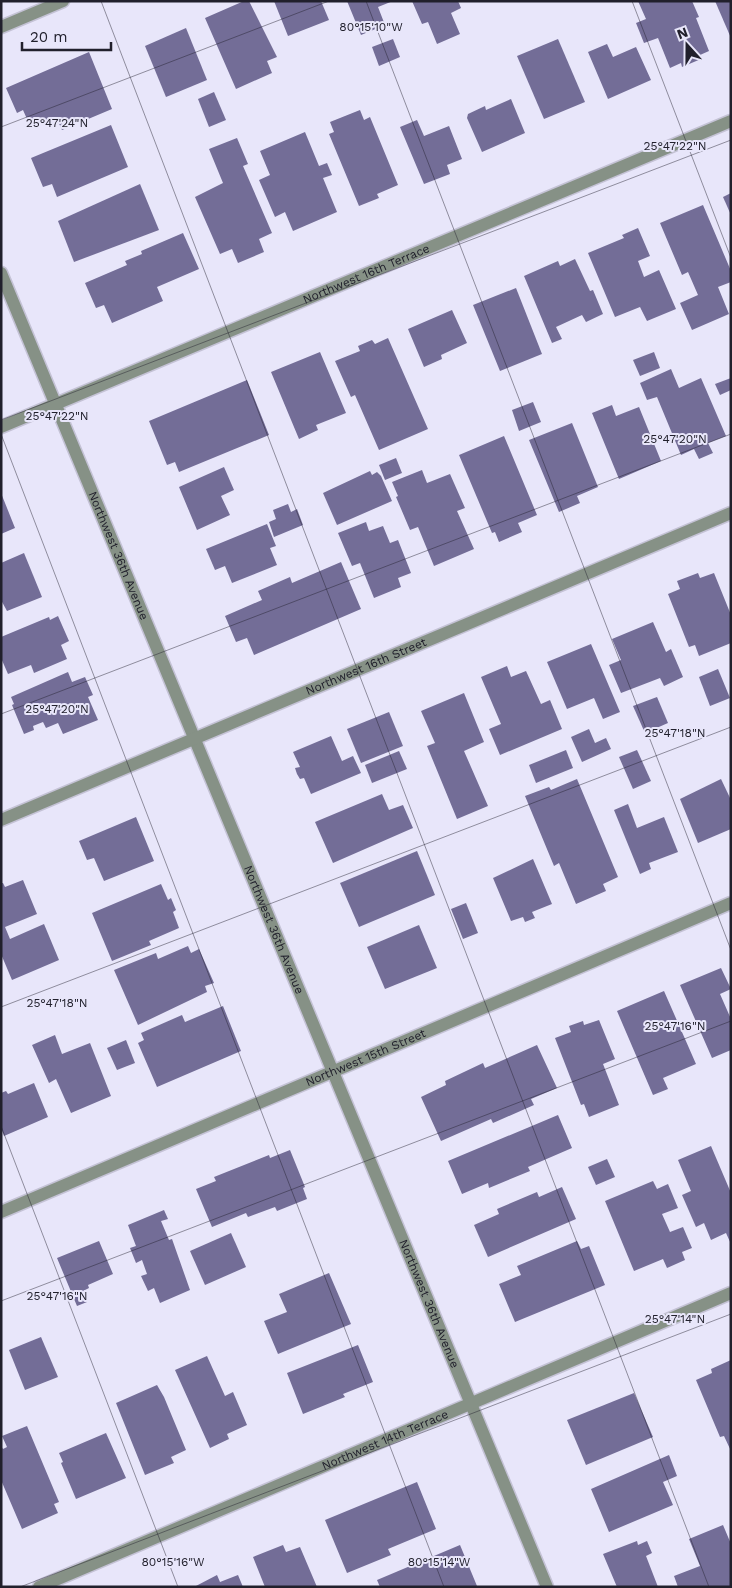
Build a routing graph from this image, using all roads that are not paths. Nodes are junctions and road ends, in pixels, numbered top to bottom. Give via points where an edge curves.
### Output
1 (63, 1) edge
2 (1, 27) edge
3 (731, 121) edge
4 (1, 273) edge
5 (55, 404) junction
6 (1, 427) edge
7 (731, 512) edge
8 (195, 738) junction
9 (1, 820) edge
10 (731, 903) edge
11 (334, 1070) junction
12 (1, 1212) edge
13 (731, 1293) edge
14 (471, 1402) junction
15 (40, 1587) edge
16 (547, 1587) edge

1 - 2 street
3 - 5 street, Northwest 16th Terrace
4 - 5 street, Northwest 36th Avenue
5 - 6 street, Northwest 16th Terrace
5 - 8 street, Northwest 36th Avenue
7 - 8 street, Northwest 16th Street
8 - 9 street, Northwest 16th Street
8 - 11 street, Northwest 36th Avenue
10 - 11 street, Northwest 15th Street
11 - 12 street, Northwest 15th Street
11 - 14 street, Northwest 36th Avenue
13 - 14 street, Northwest 14th Terrace
14 - 15 street, Northwest 14th Terrace
14 - 16 street, Northwest 36th Avenue

